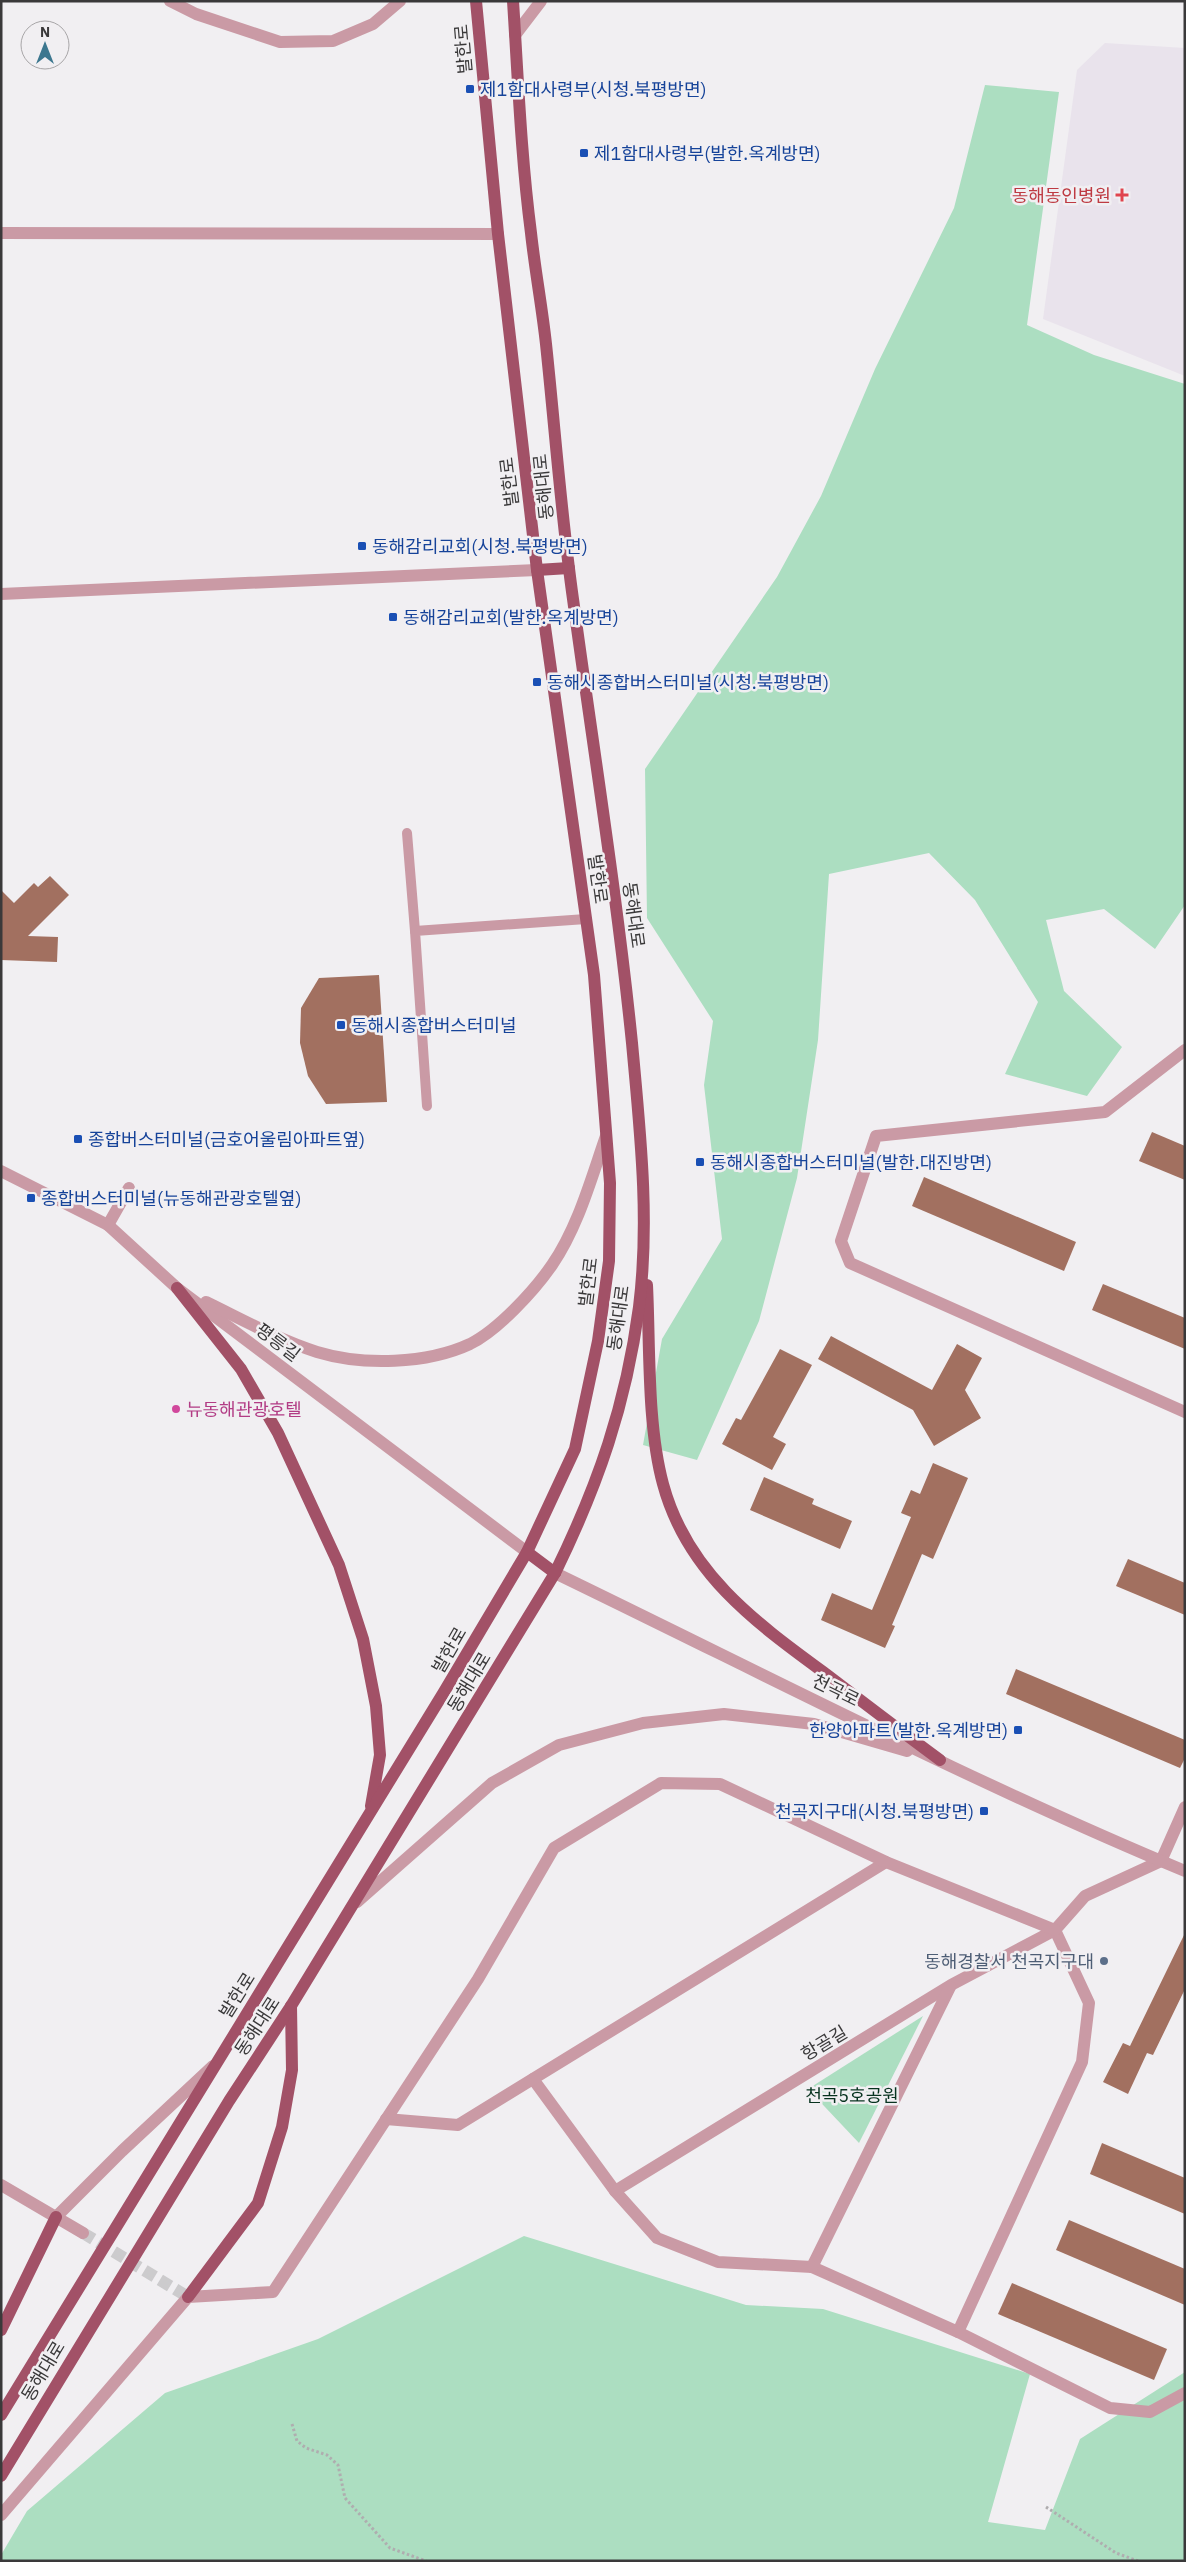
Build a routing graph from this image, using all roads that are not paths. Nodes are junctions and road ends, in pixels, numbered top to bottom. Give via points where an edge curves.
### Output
1 (170, 1) edge
2 (400, 1) edge
3 (476, 1) edge
4 (513, 1) edge
5 (541, 1) edge
6 (515, 35) junction
7 (1, 234) edge
8 (498, 234) junction
9 (569, 568) junction
10 (537, 570) junction
11 (1, 594) edge
12 (407, 833) dead end
13 (586, 919) junction
14 (415, 931) junction
15 (1185, 1050) edge
16 (427, 1106) dead end
17 (606, 1136) junction
18 (1, 1171) edge
19 (129, 1188) dead end
20 (644, 1222) junction
21 (108, 1225) junction
22 (177, 1288) junction
23 (1185, 1412) edge
24 (527, 1552) junction
25 (555, 1573) junction
26 (940, 1760) junction
27 (1185, 1807) edge
28 (369, 1815) junction
29 (1161, 1861) junction
30 (886, 1862) junction
31 (1185, 1871) edge
32 (353, 1905) junction
33 (1055, 1930) junction
34 (951, 1986) junction
35 (291, 2006) junction
36 (216, 2063) junction
37 (533, 2078) junction
38 (386, 2119) junction
39 (1, 2185) edge
40 (615, 2191) junction
41 (56, 2217) junction
42 (83, 2233) tunnel mouth
43 (812, 2267) junction
44 (188, 2297) junction
45 (1, 2330) edge
46 (958, 2332) junction
47 (1185, 2393) edge
48 (1, 2415) edge
49 (1, 2476) edge
50 (1, 2515) edge

1 - 2 street via 196,14 280,42 289,42 333,41 373,24
3 - 8 main road, 발한로
4 - 6 main road, 동해대로
5 - 6 street
6 - 9 main road, 동해대로 via 528,204
7 - 8 street
8 - 10 main road, 발한로
9 - 10 main road
9 - 20 main road, 동해대로 via 627,994 641,1135
10 - 11 street
10 - 13 main road, 발한로
12 - 14 lane
13 - 14 lane
13 - 17 main road, 발한로 via 594,975
14 - 16 lane
15 - 23 street via 1105,1112 876,1136 840,1240 850,1263
17 - 22 street via 580,1208 552,1265 513,1312 471,1344 425,1357 369,1362 318,1352 267,1333
17 - 24 main road, 발한로 via 610,1184 609,1261 598,1341 575,1449
18 - 21 street, 평릉길
19 - 21 street
20 - 25 main road, 동해대로 via 639,1305 628,1374 612,1436 586,1511
20 - 26 main road via 654,1440 663,1484 681,1531 709,1576 757,1623
21 - 22 street, 평릉길
22 - 24 street, 평릉길
22 - 28 main road via 241,1369 278,1432 340,1565 363,1639 376,1706 380,1755
24 - 25 main road
24 - 28 main road, 발한로
25 - 26 street, 천곡로
25 - 32 main road, 동해대로
26 - 29 street, 천곡로
26 - 32 street via 814,1724 724,1714 644,1723 559,1746 492,1783
27 - 29 street
28 - 36 main road, 발한로
29 - 31 street, 천곡로
29 - 33 street via 1085,1896
30 - 33 street
30 - 37 street
30 - 38 street via 720,1784 660,1783 554,1848 478,1979
32 - 35 main road, 동해대로
33 - 34 street, 항골길
33 - 46 street via 1089,2003 1082,2062
34 - 40 street, 항골길
34 - 43 street
35 - 44 main road via 292,2070 282,2127 258,2203
35 - 49 main road, 동해대로
36 - 41 street via 122,2150
36 - 48 main road, 발한로
37 - 38 street via 458,2125
37 - 40 street
38 - 44 street via 273,2292
39 - 41 street
40 - 43 street via 657,2238 718,2262
41 - 42 street
41 - 45 main road
43 - 46 street
44 - 50 street
46 - 47 street via 1110,2408 1150,2412

